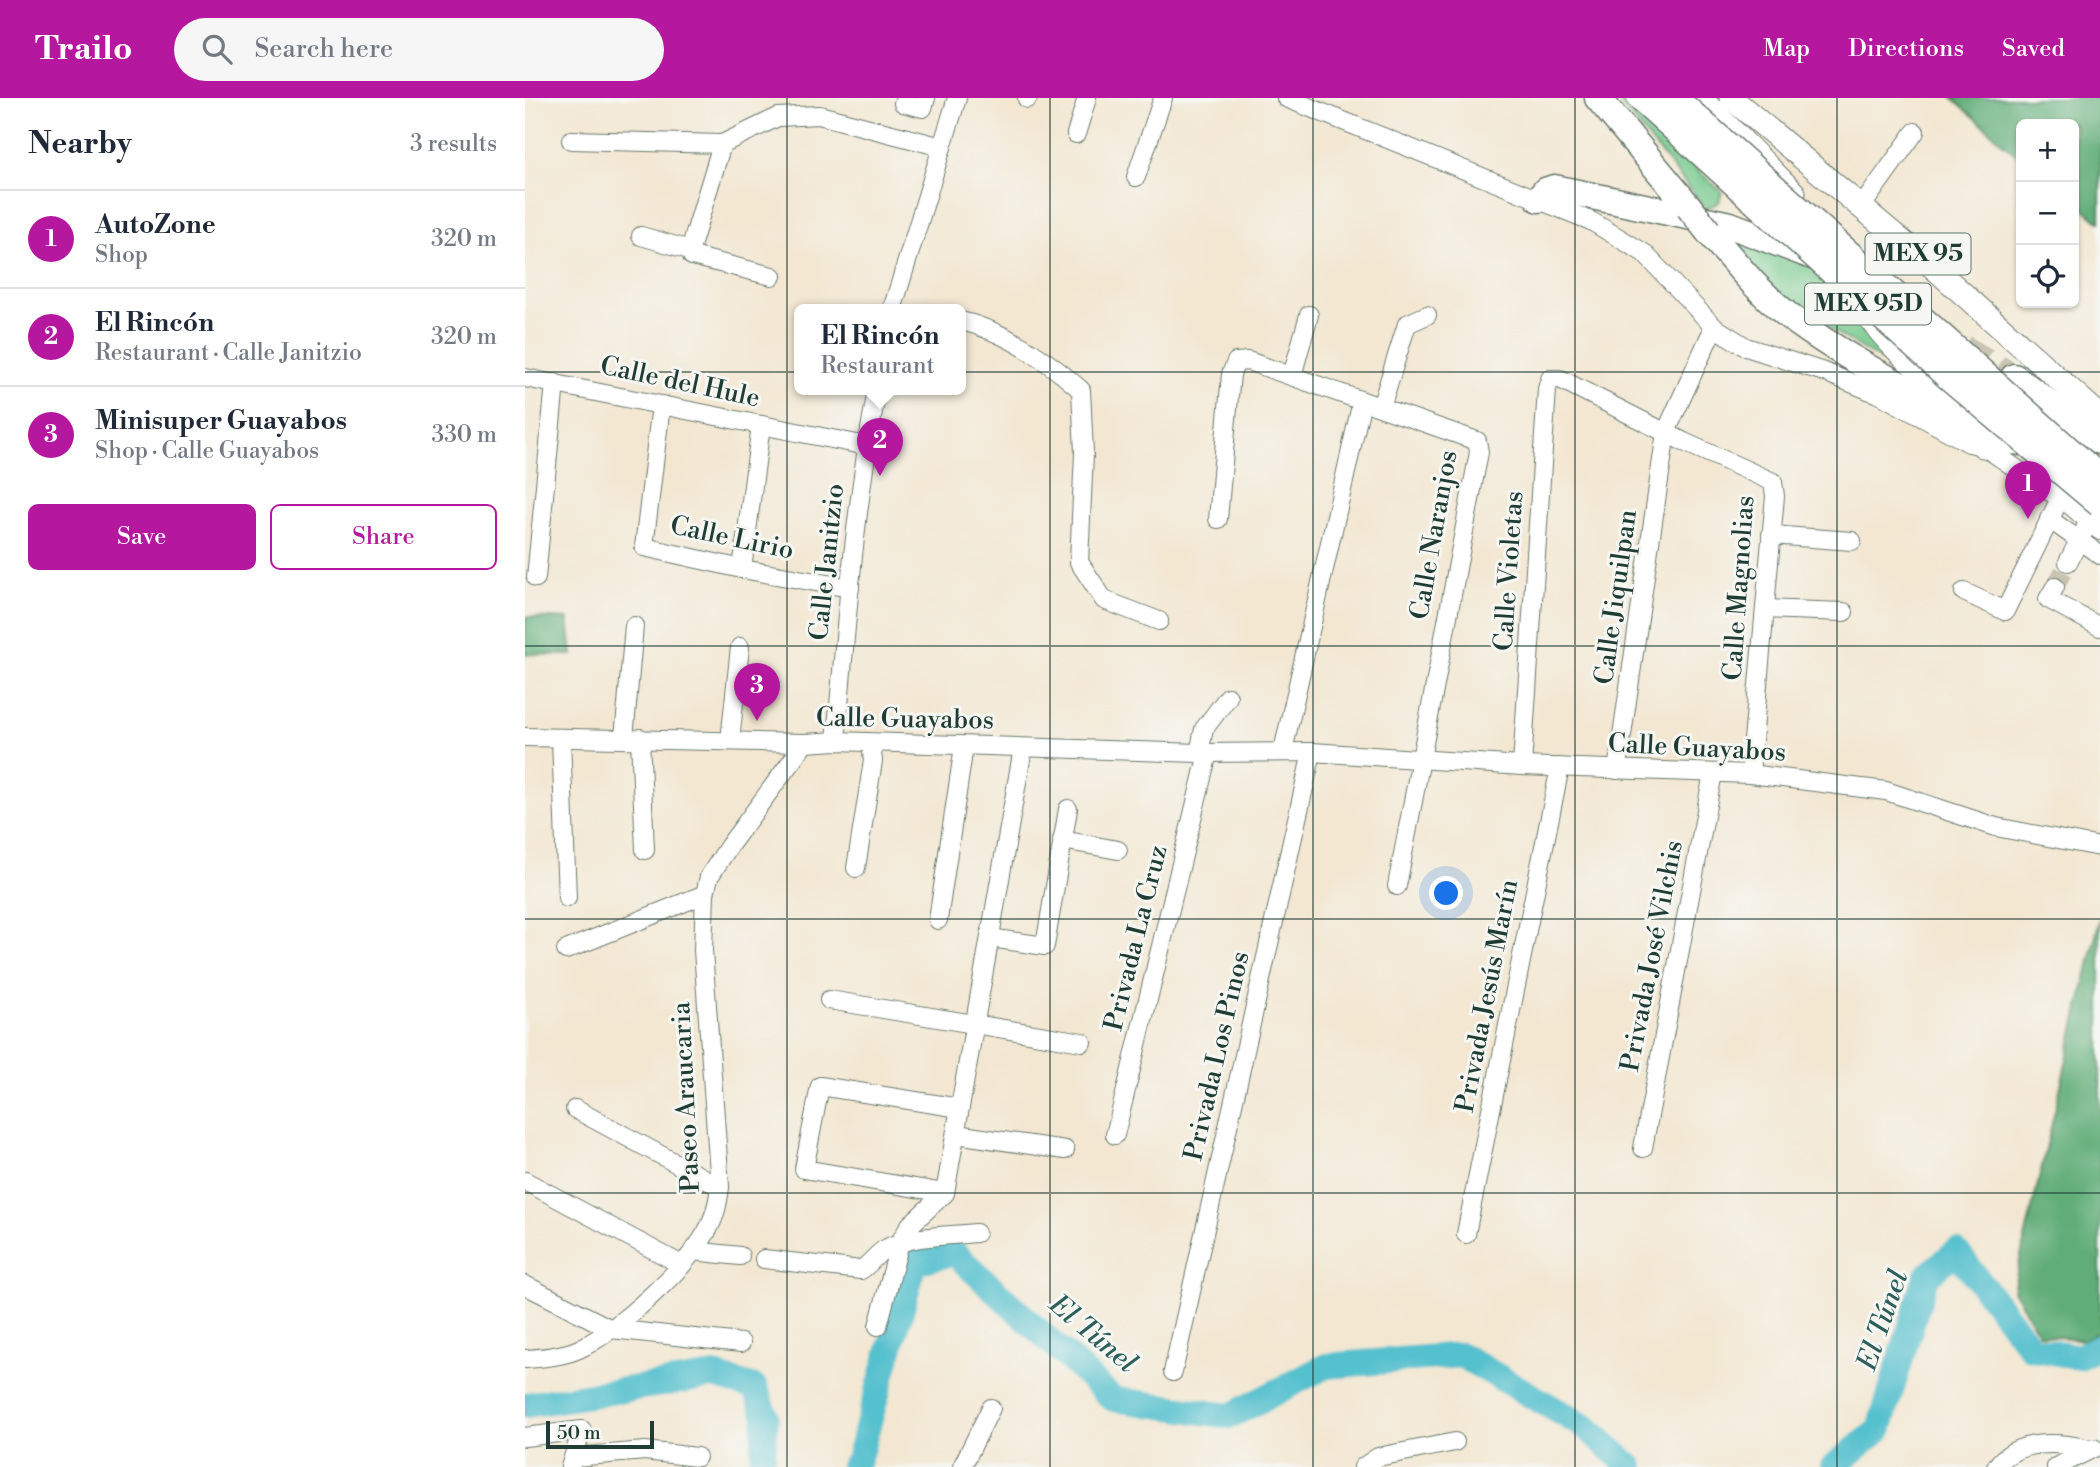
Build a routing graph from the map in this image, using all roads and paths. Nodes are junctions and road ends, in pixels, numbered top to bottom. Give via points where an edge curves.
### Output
1 (905, 98) edge
2 (926, 98) edge
3 (957, 98) edge
4 (1087, 98) edge
5 (1163, 98) edge
6 (1286, 98) edge
7 (1598, 98) edge
8 (1641, 98) edge
9 (1652, 98) edge
10 (1674, 98) edge
11 (1700, 98) edge
12 (1731, 98) edge
13 (1915, 132) dead end
14 (1076, 134) dead end
15 (571, 140) dead end
16 (722, 144) junction
17 (942, 147) junction
18 (1136, 177) dead end
19 (1539, 199) junction
20 (1862, 206) junction
21 (641, 236) dead end
22 (690, 250) junction
23 (772, 276) dead end
24 (899, 304) edge
25 (1309, 315) dead end
26 (1427, 315) dead end
27 (966, 322) edge
28 (1714, 327) junction
29 (1292, 376) junction
30 (2014, 377) tunnel mouth
31 (525, 378) edge
32 (555, 383) junction
33 (876, 395) edge
34 (1362, 401) junction
35 (661, 405) junction
36 (1381, 407) junction
37 (2100, 416) edge
38 (761, 425) junction
39 (1666, 432) junction
40 (2100, 441) edge
41 (2020, 442) junction
42 (867, 446) junction
43 (1983, 446) junction
44 (2073, 472) junction
45 (2100, 478) edge
46 (2100, 489) edge
47 (2060, 498) junction
48 (2097, 515) edge
49 (1218, 519) dead end
50 (2049, 519) junction
51 (1771, 536) junction
52 (533, 538) edge
53 (2079, 540) junction
54 (1852, 541) dead end
55 (2100, 555) edge
56 (2068, 562) tunnel mouth
57 (742, 569) junction
58 (536, 578) dead end
59 (2055, 587) dead end
60 (849, 588) junction
61 (1964, 592) dead end
62 (1765, 609) junction
63 (1844, 612) dead end
64 (1160, 621) dead end
65 (634, 626) dead end
66 (2100, 627) edge
67 (740, 648) dead end
68 (1228, 696) dead end
69 (525, 737) edge
70 (561, 738) junction
71 (632, 738) junction
72 (730, 740) junction
73 (836, 741) junction
74 (805, 743) junction
75 (871, 743) junction
76 (964, 746) junction
77 (1023, 748) junction
78 (1283, 751) junction
79 (1311, 752) junction
80 (1203, 753) junction
81 (1419, 758) junction
82 (1522, 766) junction
83 (1560, 767) junction
84 (1617, 770) junction
85 (1713, 773) junction
86 (1750, 774) junction
87 (1068, 809) dead end
88 (1062, 840) junction
89 (2100, 847) edge
90 (645, 850) dead end
91 (1118, 850) dead end
92 (856, 868) dead end
93 (1397, 886) dead end
94 (705, 894) junction
95 (568, 898) dead end
96 (938, 920) dead end
97 (990, 938) junction
98 (566, 950) dead end
99 (829, 1000) dead end
100 (974, 1024) junction
101 (1082, 1042) dead end
102 (960, 1108) junction
103 (575, 1109) dead end
104 (956, 1134) junction
105 (1115, 1135) dead end
106 (1643, 1148) dead end
107 (1065, 1150) dead end
108 (525, 1181) edge
109 (720, 1187) junction
110 (945, 1193) junction
111 (976, 1233) dead end
112 (1466, 1234) dead end
113 (900, 1242) junction
114 (740, 1256) dead end
115 (687, 1258) junction
116 (764, 1259) dead end
117 (525, 1285) edge
118 (878, 1326) dead end
119 (611, 1329) junction
120 (741, 1343) dead end
121 (525, 1359) edge
122 (1173, 1372) dead end
123 (991, 1408) dead end
124 (525, 1437) edge
125 (1455, 1443) dead end
126 (2095, 1448) edge
127 (697, 1457) dead end
128 (572, 1462) edge
129 (962, 1467) edge
130 (1363, 1467) edge
131 (1996, 1467) edge
132 (2056, 1467) edge

1 - 2 street via 903,103 923,108
3 - 17 street
4 - 14 street
5 - 18 street
6 - 19 street
7 - 41 highway, bridge via 1708,231 1797,322 1940,405
8 - 48 highway, MEX 95D, bridge
9 - 19 highway via 1743,190 1826,262 1730,225 1554,188
10 - 45 highway, MEX 95D, bridge
11 - 41 main road, MEX 95 via 1790,186 1886,342 1926,377
12 - 20 main road, MEX 95
13 - 20 street
15 - 16 street
16 - 17 street via 779,117 819,116
16 - 22 street
17 - 24 street
19 - 28 street via 1611,231 1644,253
20 - 37 main road, MEX 95
21 - 22 street
22 - 23 street via 699,260
25 - 29 street
26 - 36 street via 1407,324
27 - 64 street via 984,327 1056,369 1081,390 1084,453 1079,562 1104,600
28 - 39 street, Calle Jiquilpan
28 - 43 street via 1746,347 1883,396 1969,443
29 - 34 street, Calle Naranjos
29 - 49 street, Calle Naranjos via 1248,361 1235,362
30 - 40 highway
31 - 32 street, Calle del Hule
32 - 35 street, Calle del Hule
32 - 52 street
33 - 42 street, Calle Janitzio
34 - 36 street, Calle Naranjos
34 - 78 street
35 - 38 street, Calle del Hule
35 - 57 street, Calle Lirio via 645,547
36 - 81 street, Calle Naranjos via 1466,435 1477,441 1479,452
38 - 42 street, Calle del Hule
38 - 57 street
39 - 51 street, Calle Magnolias via 1773,482
39 - 82 street, Calle Violetas via 1560,379 1550,379
39 - 84 street, Calle Jiquilpan
41 - 43 main road
41 - 44 main road, MEX 95
42 - 60 street, Calle Janitzio
43 - 47 street
44 - 46 main road, MEX 95
44 - 47 street
47 - 48 street
47 - 50 street
48 - 53 street
50 - 53 street
50 - 61 street via 2005,611
51 - 54 street
51 - 62 street, Calle Magnolias
52 - 58 street
53 - 55 street
53 - 56 street
57 - 60 street, Calle Lirio
59 - 66 street via 2048,599
60 - 73 street, Calle Janitzio
62 - 63 street
62 - 86 street, Calle Magnolias
65 - 71 street
67 - 72 street
68 - 80 street, Privada La Cruz via 1204,729
69 - 70 street, Calle Guayabos
70 - 71 street, Calle Guayabos
70 - 95 street
71 - 72 street, Calle Guayabos
71 - 90 street
72 - 74 street, Calle Guayabos
73 - 74 street, Calle Guayabos
73 - 75 street, Calle Guayabos
74 - 94 street via 729,846 709,877
75 - 76 street, Calle Guayabos
75 - 92 street via 873,761
76 - 77 street, Calle Guayabos
76 - 96 street
77 - 80 street, Calle Guayabos
77 - 97 street
78 - 79 street, Calle Guayabos
78 - 80 street, Calle Guayabos
79 - 81 street, Calle Guayabos
79 - 122 street, Privada Los Pinos
80 - 105 street, Privada La Cruz
81 - 82 street, Calle Guayabos
81 - 93 street, Calle Naranjos
82 - 83 street, Calle Guayabos
83 - 84 street, Calle Guayabos
83 - 112 street, Privada Jesús Marín
84 - 85 street, Calle Guayabos
85 - 86 street, Calle Guayabos
85 - 106 street, Privada José Vilchis
86 - 89 street, Calle Guayabos via 1886,791 1996,827
87 - 88 street
88 - 91 street
88 - 97 street via 1045,946
94 - 98 street
94 - 109 street, Paseo Araucaria via 703,950
97 - 100 street
99 - 100 street
100 - 101 street
100 - 102 street
102 - 104 street
102 - 110 street via 820,1086 804,1169
103 - 109 street
104 - 107 street
104 - 110 street
108 - 115 street
109 - 115 street, Paseo Araucaria via 717,1209
110 - 113 street via 910,1225
111 - 113 street
113 - 116 street via 882,1250 861,1270
113 - 118 street
114 - 115 street
115 - 119 street, Paseo Araucaria
117 - 119 street
119 - 120 street
119 - 121 street, Paseo Araucaria via 581,1349
123 - 129 street
124 - 128 street via 582,1430
125 - 130 street via 1378,1457
126 - 131 street via 2030,1446 2003,1458
126 - 132 street
127 - 128 street via 645,1451

